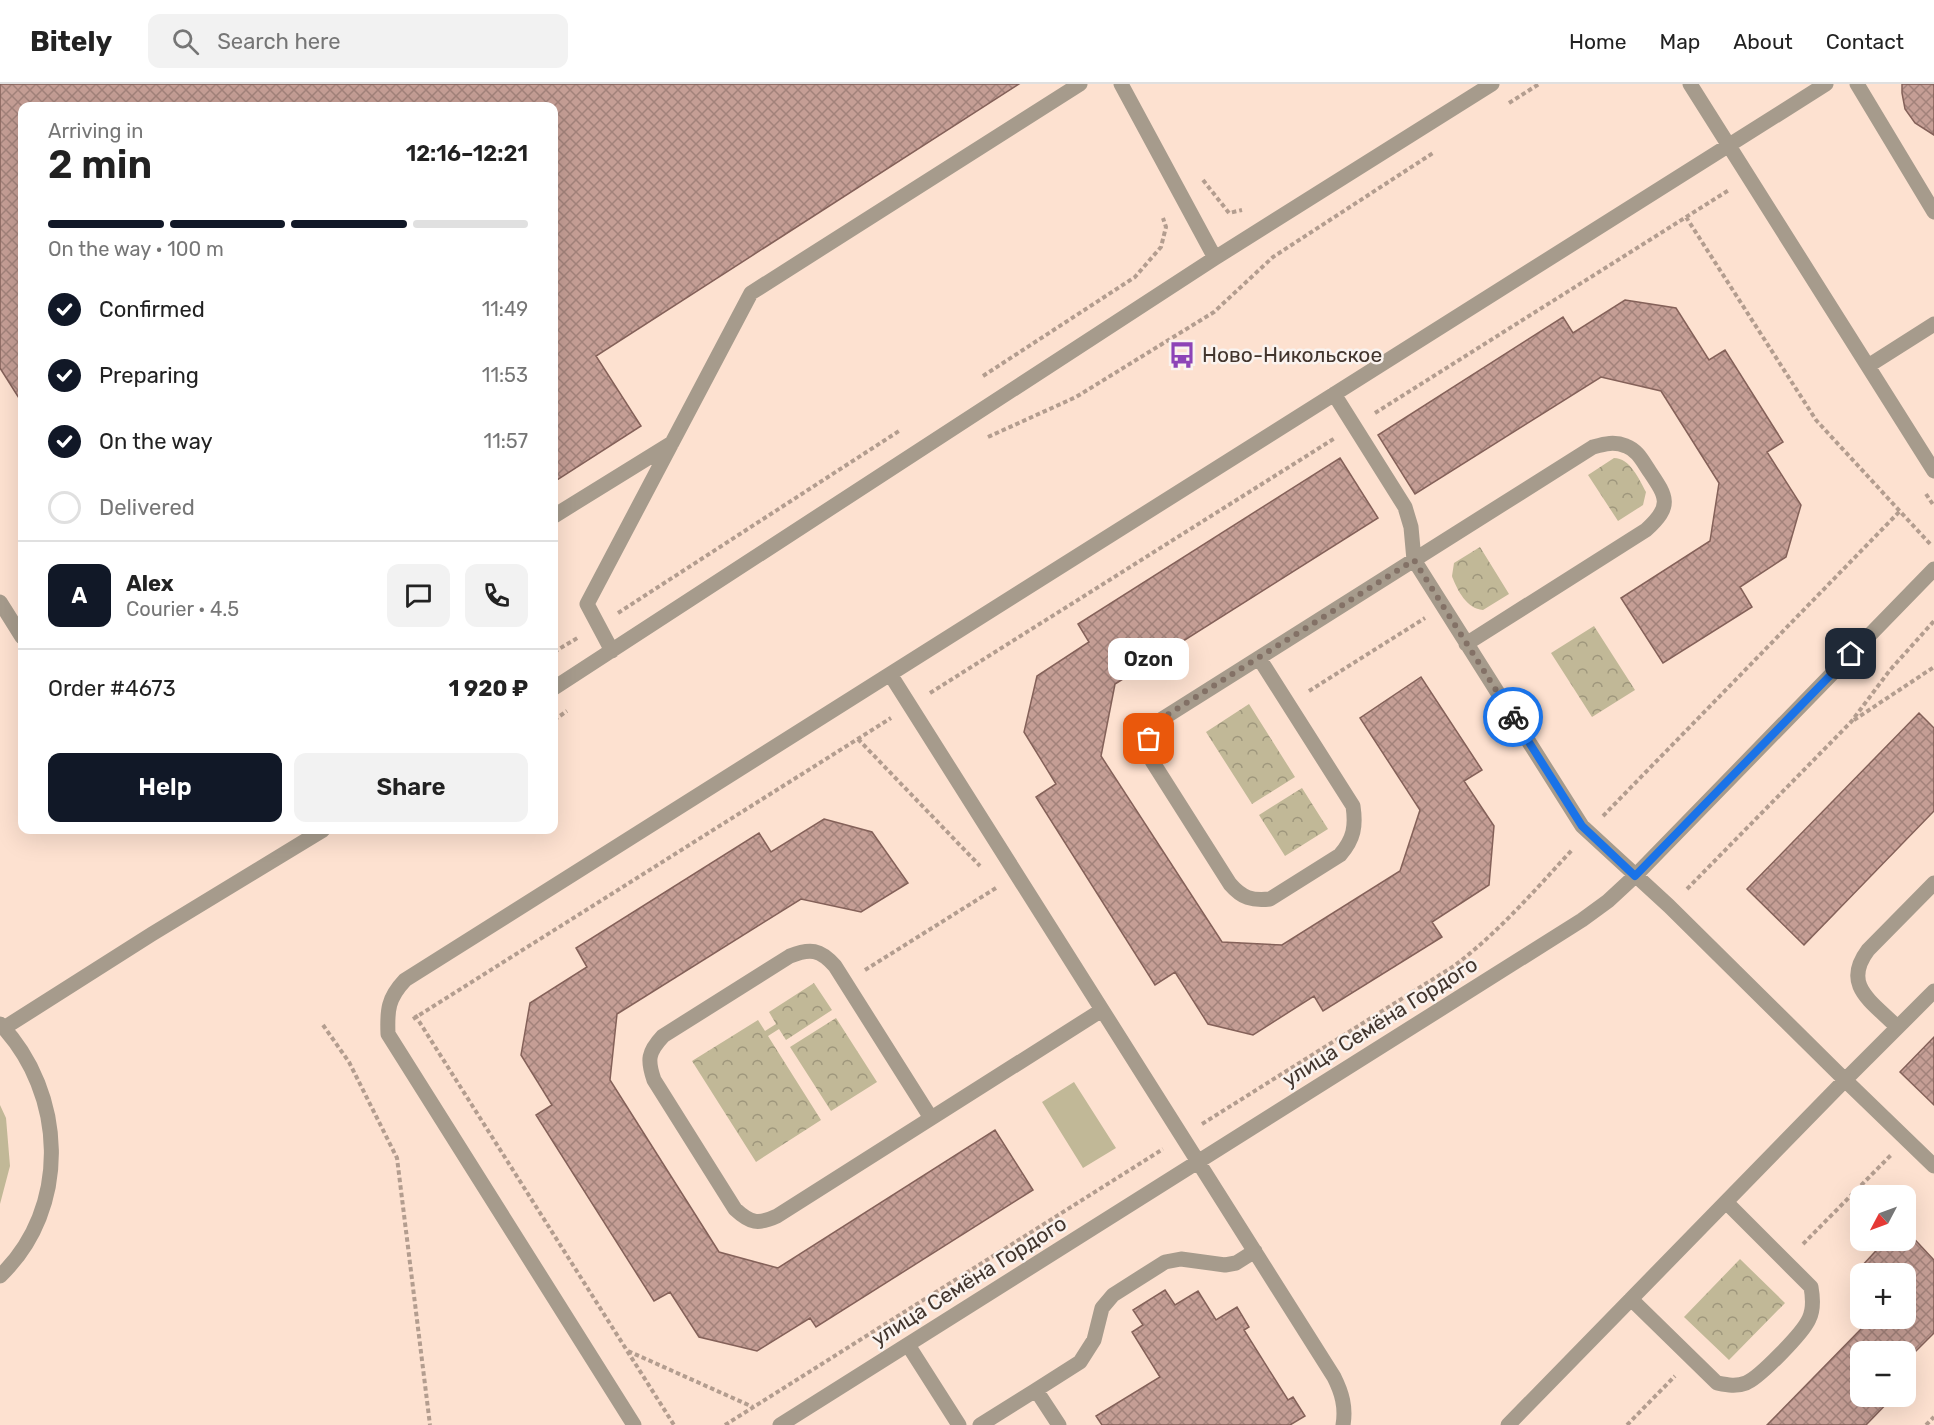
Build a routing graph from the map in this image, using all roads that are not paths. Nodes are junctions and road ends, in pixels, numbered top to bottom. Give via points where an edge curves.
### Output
1 (1080, 84) edge
2 (1122, 84) edge
3 (1492, 84) edge
4 (1690, 84) edge
5 (1826, 84) edge
6 (1857, 84) edge
7 (1728, 146) junction
8 (1934, 212) edge
9 (1215, 258) junction
10 (1934, 324) edge
11 (1868, 366) junction
12 (1334, 394) junction
13 (672, 443) junction
14 (1934, 471) edge
15 (558, 514) edge
16 (1414, 560) junction
17 (1934, 569) edge
18 (0, 602) edge
19 (18, 631) edge
20 (1466, 644) junction
21 (612, 651) junction
22 (1259, 658) junction
23 (890, 674) junction
24 (558, 685) edge
25 (316, 834) edge
26 (1635, 876) junction
27 (1934, 883) edge
28 (1934, 991) edge
29 (1102, 1010) junction
30 (2, 1026) edge
31 (1897, 1027) junction
32 (1845, 1080) junction
33 (931, 1118) junction
34 (1198, 1162) junction
35 (1934, 1166) edge
36 (1726, 1202) junction
37 (1255, 1251) junction
38 (0, 1276) edge
39 (1631, 1299) junction
40 (908, 1345) junction
41 (1036, 1390) junction
42 (634, 1425) edge
43 (780, 1425) edge
44 (959, 1425) edge
45 (980, 1425) edge
46 (1059, 1425) edge
47 (1342, 1425) edge
48 (1508, 1425) edge

1 - 13 street via 751,293
2 - 9 street
3 - 9 street
4 - 7 street
5 - 7 street
6 - 8 street
7 - 11 street
7 - 12 street
9 - 21 street
10 - 11 street
11 - 14 street
12 - 16 street via 1405,507
12 - 23 street
13 - 15 street
13 - 21 street via 587,604
16 - 20 street
16 - 20 street via 1593,447 1611,443 1637,452 1664,494 1658,520 1646,530
16 - 22 street
17 - 26 street, улица Семёна Гордого
18 - 19 street
20 - 26 street via 1588,832
21 - 24 street
22 - 22 street via 1161,719 1154,727 1148,748 1152,761 1230,884 1239,894 1258,900 1270,899 1340,855 1348,846 1356,823 1353,806
23 - 29 street
23 - 42 street via 405,980 391,998 388,1034
25 - 30 street
26 - 32 street
26 - 34 street, улица Семёна Гордого via 1582,920
27 - 31 street via 1868,950 1856,972 1862,992
28 - 31 street
29 - 33 street
29 - 34 street
30 - 38 street via 33,1067 45,1101 52,1135 52,1170 44,1205 30,1238
31 - 32 street
32 - 35 street
32 - 36 street
33 - 33 street via 777,1216 756,1222 735,1209 654,1080 650,1058 653,1046 663,1036 790,956 804,950 816,951 835,966
34 - 37 street
34 - 40 street, улица Семёна Гордого
36 - 39 street
36 - 39 street via 1811,1287 1809,1319 1782,1352 1746,1383 1718,1383
37 - 41 street via 1236,1263 1224,1265 1181,1258 1165,1262 1113,1294 1102,1308 1094,1340 1080,1362
37 - 47 street via 1334,1377 1343,1401
39 - 48 street
40 - 43 street, улица Семёна Гордого
40 - 44 street
41 - 45 street
41 - 46 street

